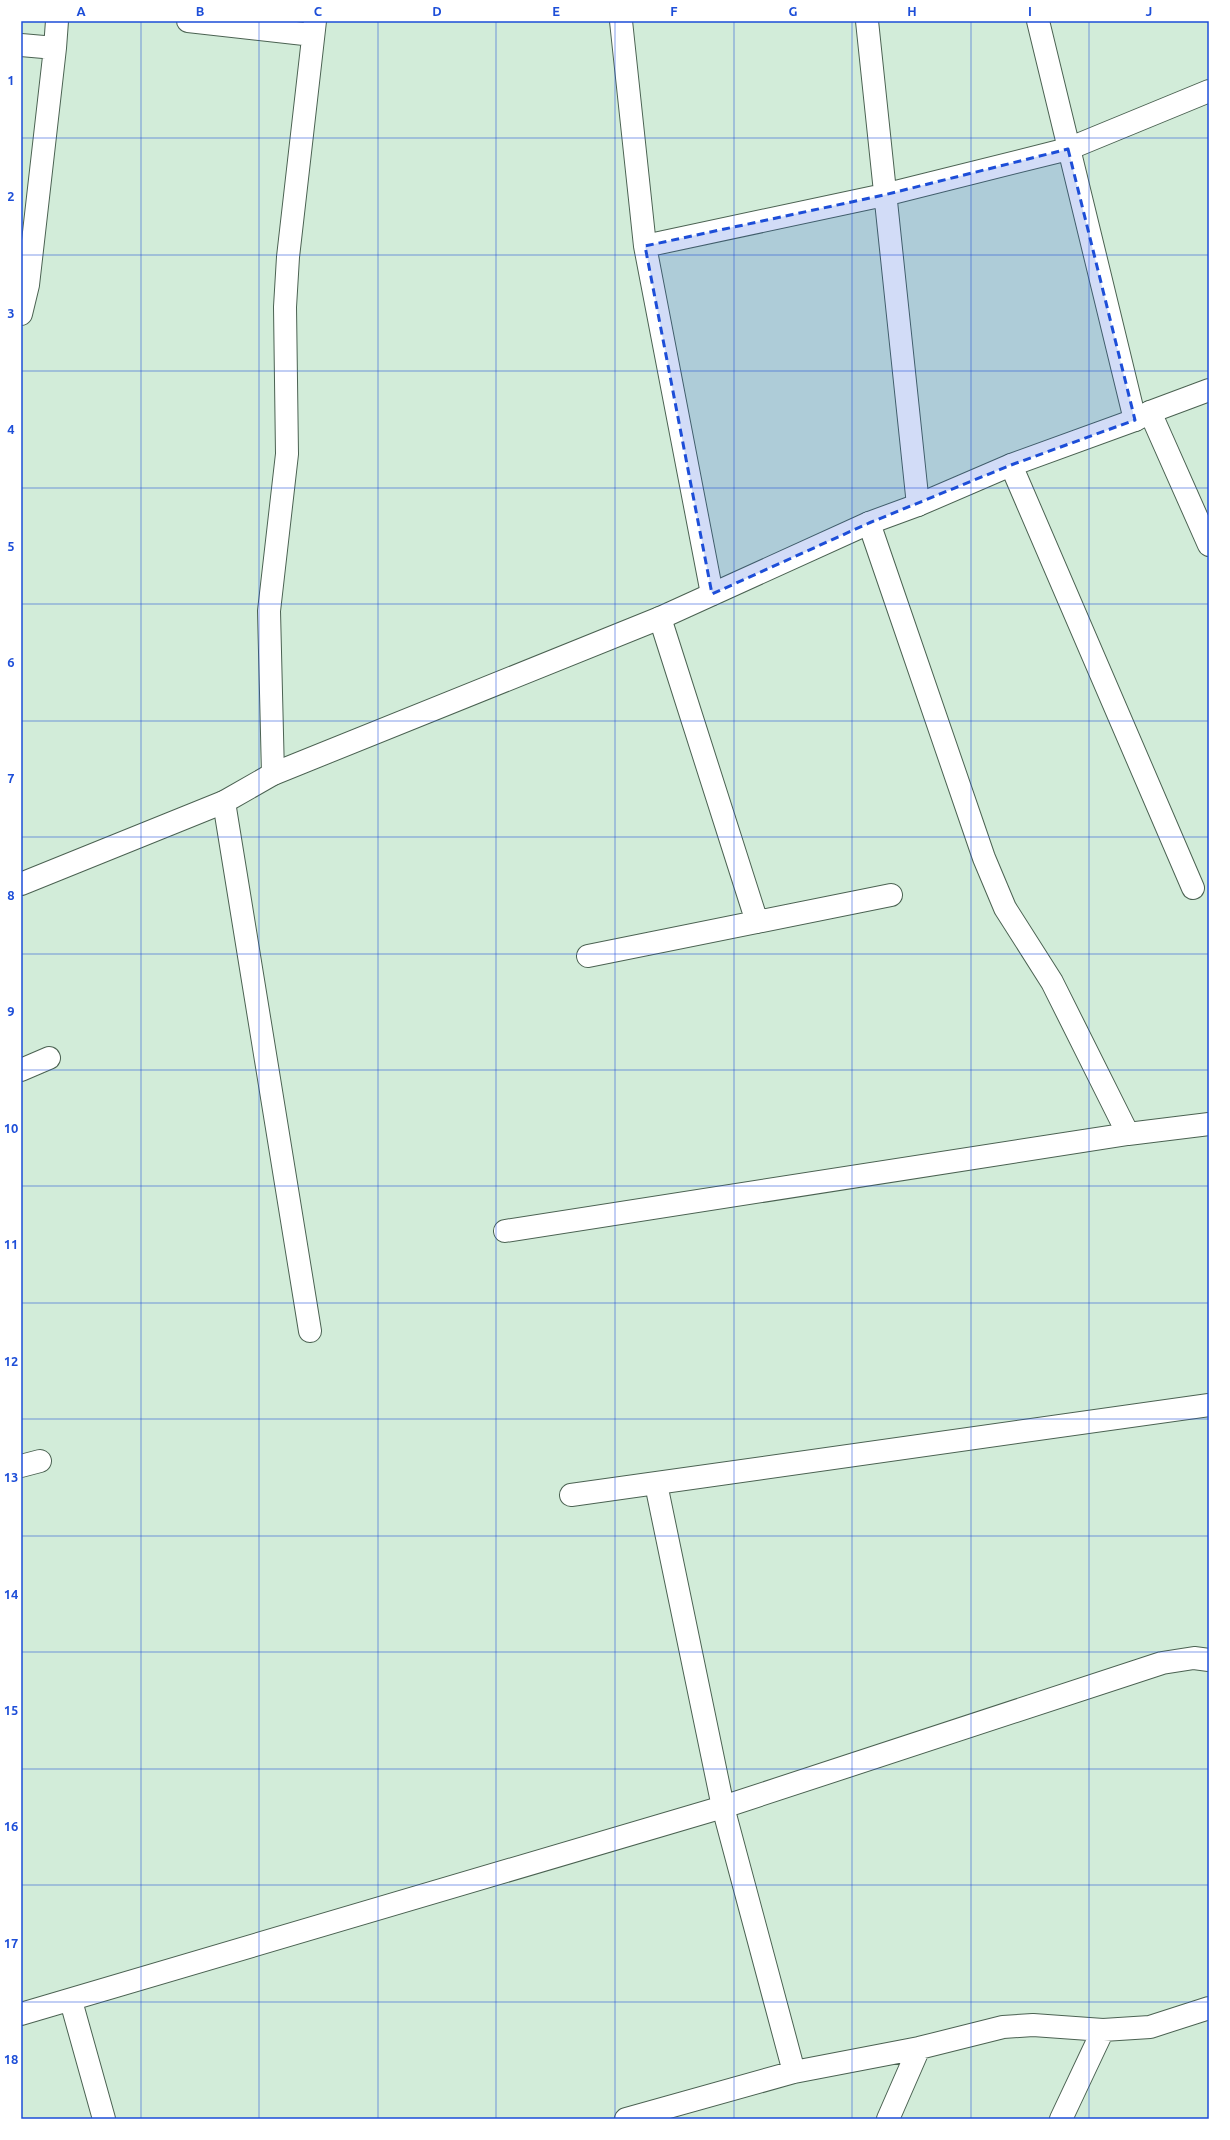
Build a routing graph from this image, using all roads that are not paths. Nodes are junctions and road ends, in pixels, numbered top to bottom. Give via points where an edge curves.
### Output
1 (57, 21) edge
2 (188, 21) edge
3 (621, 21) edge
4 (867, 21) edge
5 (1038, 21) edge
6 (314, 28) edge
7 (21, 45) edge
8 (54, 48) junction
9 (1209, 91) edge
10 (1068, 149) junction
11 (884, 195) junction
12 (645, 246) junction
13 (21, 314) edge
14 (1209, 390) edge
15 (1143, 416) junction
16 (1011, 465) junction
17 (918, 505) junction
18 (869, 523) junction
19 (1209, 546) edge
20 (712, 594) junction
21 (660, 618) junction
22 (273, 774) junction
23 (224, 802) junction
24 (21, 884) edge
25 (1193, 888) dead end
26 (891, 895) dead end
27 (757, 922) junction
28 (588, 956) dead end
29 (50, 1058) dead end
30 (21, 1070) edge
31 (1209, 1124) edge
32 (1128, 1134) junction
33 (505, 1231) dead end
34 (310, 1331) dead end
35 (1209, 1405) edge
36 (656, 1484) junction
37 (571, 1495) dead end
38 (1209, 1660) edge
39 (723, 1807) junction
40 (70, 2000) junction
41 (1209, 2008) edge
42 (21, 2014) edge
43 (1103, 2030) junction
44 (919, 2048) junction
45 (794, 2072) junction
46 (104, 2119) edge
47 (626, 2119) edge
48 (888, 2119) edge
49 (1060, 2119) edge

1 - 8 street
2 - 6 street
3 - 12 street
4 - 11 street
5 - 10 street
6 - 22 street via 287,264 287,454 269,611
7 - 8 street
8 - 13 street via 28,285
9 - 10 street
10 - 11 street
10 - 15 street
11 - 12 street
11 - 17 street
12 - 20 street
14 - 15 street
15 - 16 street
15 - 19 street
16 - 17 street
16 - 25 street
17 - 18 street
18 - 20 street
18 - 32 street via 984,858 1005,908 1052,982
20 - 21 street
21 - 22 street
21 - 27 street
22 - 23 street
23 - 24 street
23 - 34 street
26 - 27 street
27 - 28 street
29 - 30 street
31 - 32 street
32 - 33 street
35 - 36 street
36 - 37 street
36 - 39 street
38 - 39 street via 1194,1658 1162,1663
39 - 40 street
39 - 45 street
40 - 42 street
40 - 46 street
41 - 43 street via 1150,2027
43 - 44 street via 1033,2025 1003,2027
43 - 49 street
44 - 45 street
44 - 48 street
45 - 47 street

